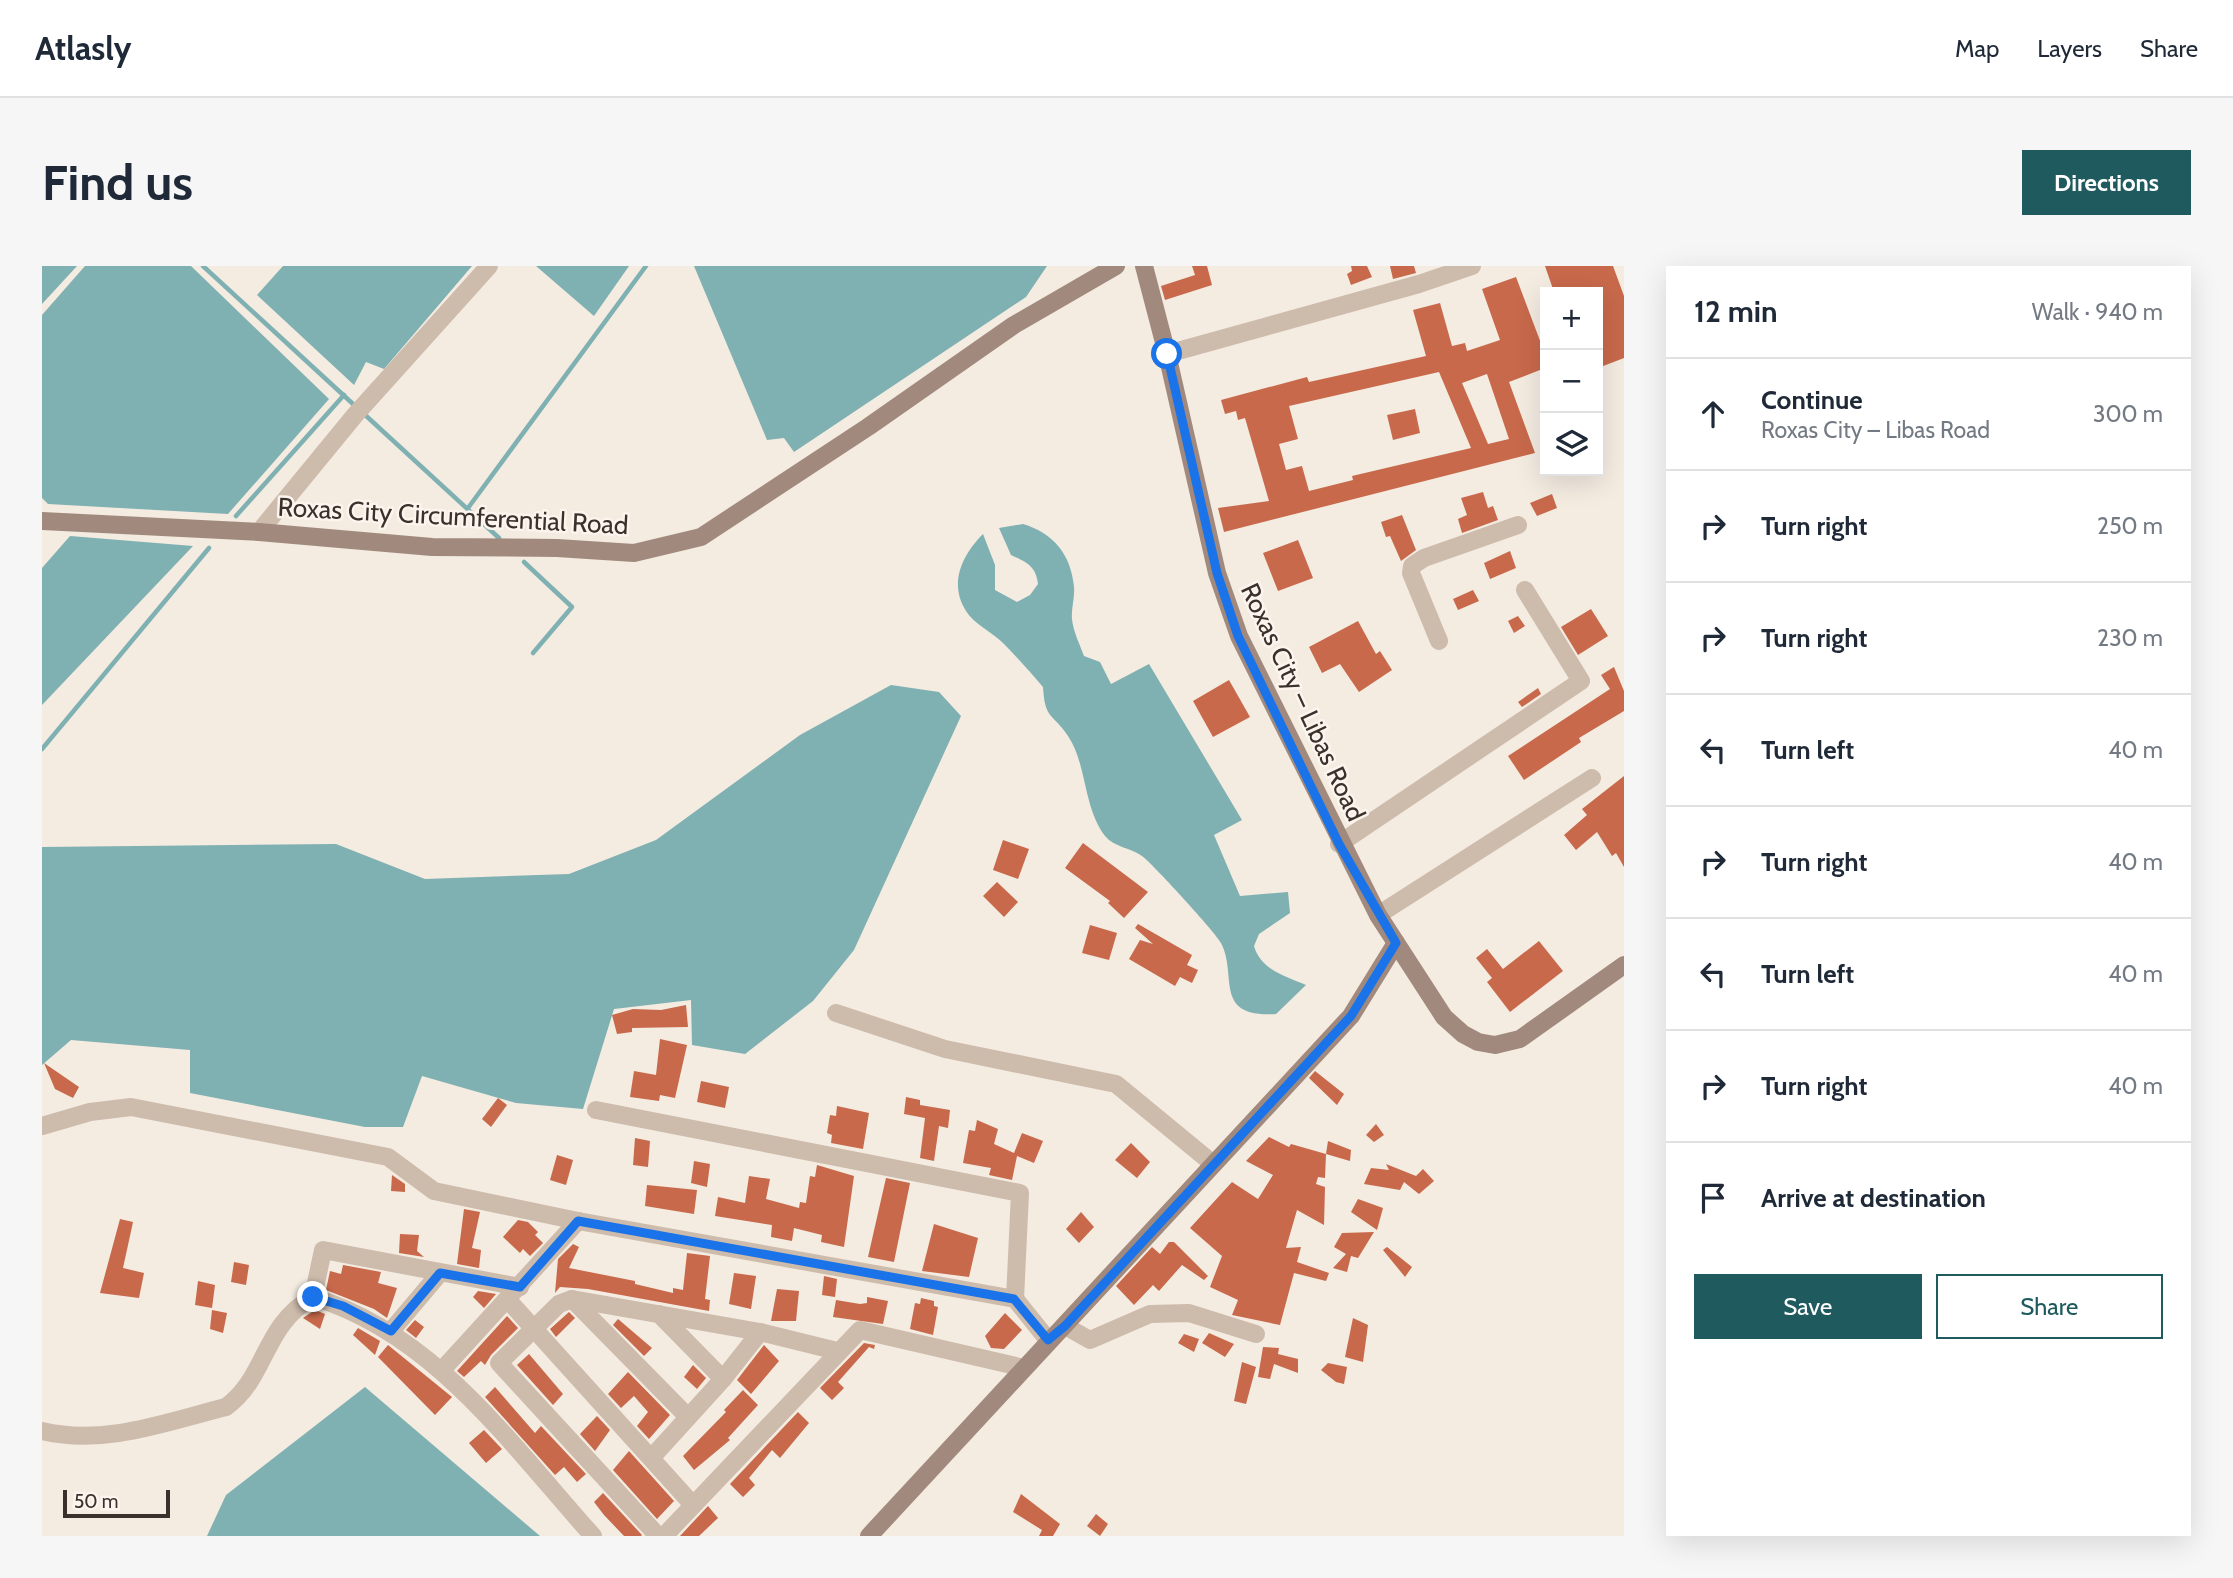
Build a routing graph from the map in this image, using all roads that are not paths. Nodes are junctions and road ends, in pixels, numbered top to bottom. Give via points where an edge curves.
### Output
1 (489, 266) edge
2 (1116, 266) edge
3 (1144, 266) edge
4 (1472, 266) edge
5 (1167, 354) junction
6 (42, 521) edge
7 (1518, 525) dead end
8 (259, 533) junction
9 (1525, 590) dead end
10 (1439, 640) dead end
11 (1592, 778) dead end
12 (1339, 844) junction
13 (1378, 915) junction
14 (1396, 943) junction
15 (1624, 965) edge
16 (836, 1013) dead end
17 (596, 1110) dead end
18 (42, 1126) edge
19 (1212, 1163) junction
20 (578, 1221) junction
21 (440, 1273) junction
22 (514, 1294) junction
23 (313, 1297) junction
24 (572, 1299) junction
25 (1014, 1299) junction
26 (659, 1314) junction
27 (1065, 1326) junction
28 (535, 1327) junction
29 (391, 1331) junction
30 (760, 1332) junction
31 (1256, 1334) dead end
32 (1048, 1340) junction
33 (838, 1351) junction
34 (1024, 1368) junction
35 (442, 1370) junction
36 (723, 1379) junction
37 (688, 1418) junction
38 (42, 1431) edge
39 (653, 1456) junction
40 (693, 1505) junction
41 (593, 1536) edge
42 (658, 1536) edge
43 (664, 1536) edge
44 (869, 1536) edge

1 - 8 street via 355,415
2 - 8 street, Roxas City Circumferential Road via 1014,325 701,537 634,554 432,547
3 - 5 street, Roxas City – Libas Road
4 - 5 street
5 - 12 street, Roxas City – Libas Road via 1217,573 1238,636
6 - 8 street, Roxas City Circumferential Road
7 - 10 street via 1412,566
9 - 12 street via 1581,681
11 - 13 street
12 - 13 street, Roxas City – Libas Road
13 - 14 street, Roxas City – Libas Road
14 - 15 street, Roxas City – Libas Road via 1444,1017 1463,1034 1495,1045 1520,1039
14 - 19 street via 1351,1016
16 - 19 street via 945,1049 1116,1084
17 - 25 street via 1020,1194
18 - 20 street via 90,1112 131,1107 388,1157 434,1191
19 - 27 street
20 - 22 street
20 - 25 street
21 - 22 street
21 - 23 street via 323,1250
21 - 29 street
22 - 28 street
22 - 35 street
23 - 29 street via 343,1306
23 - 38 street via 293,1308 243,1395 226,1407 106,1437
24 - 26 street
24 - 28 street via 559,1304
24 - 37 street
25 - 32 street
26 - 30 street
26 - 36 street
27 - 31 street via 1090,1340 1150,1314 1189,1313
27 - 32 street
28 - 39 street
28 - 42 street via 499,1363
29 - 35 street
30 - 33 street
30 - 36 street
32 - 34 street
33 - 34 street via 860,1330
33 - 40 street
34 - 44 street
35 - 41 street
36 - 37 street
37 - 39 street
39 - 40 street
40 - 43 street

